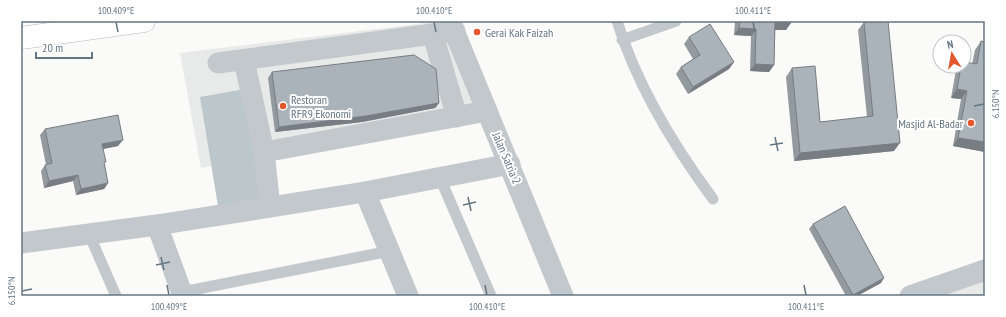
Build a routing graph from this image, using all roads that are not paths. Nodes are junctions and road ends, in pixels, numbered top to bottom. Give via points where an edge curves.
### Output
1 (144, 21) edge
2 (617, 21) edge
3 (676, 21) edge
4 (452, 26) edge
5 (433, 35) junction
6 (21, 38) edge
7 (622, 40) junction
8 (244, 60) junction
9 (218, 63) dead end
10 (487, 111) junction
11 (457, 117) junction
12 (264, 152) junction
13 (510, 164) junction
14 (440, 178) junction
15 (365, 192) junction
16 (713, 199) dead end
17 (270, 207) junction
18 (157, 225) junction
19 (89, 234) junction
20 (21, 243) edge
21 (390, 251) junction
22 (985, 270) edge
23 (932, 292) edge
24 (183, 294) edge
25 (116, 296) edge
26 (408, 296) edge
27 (491, 296) edge
28 (563, 296) edge
29 (910, 296) edge

1 - 6 highway
2 - 7 lane
3 - 7 lane
4 - 5 street
4 - 10 street, Jalan Satria 2
5 - 8 street
5 - 11 street
7 - 16 lane via 643,87 671,139
8 - 9 street
8 - 12 street
10 - 11 street
10 - 13 street, Jalan Satria 2
11 - 12 street
12 - 17 street
13 - 14 street
13 - 28 street, Jalan Satria 2
14 - 15 street
14 - 27 lane
15 - 17 street
15 - 21 street
17 - 18 street
18 - 19 street
18 - 24 street
19 - 20 street
19 - 25 lane
21 - 24 lane
21 - 26 street
22 - 23 street
23 - 29 street

